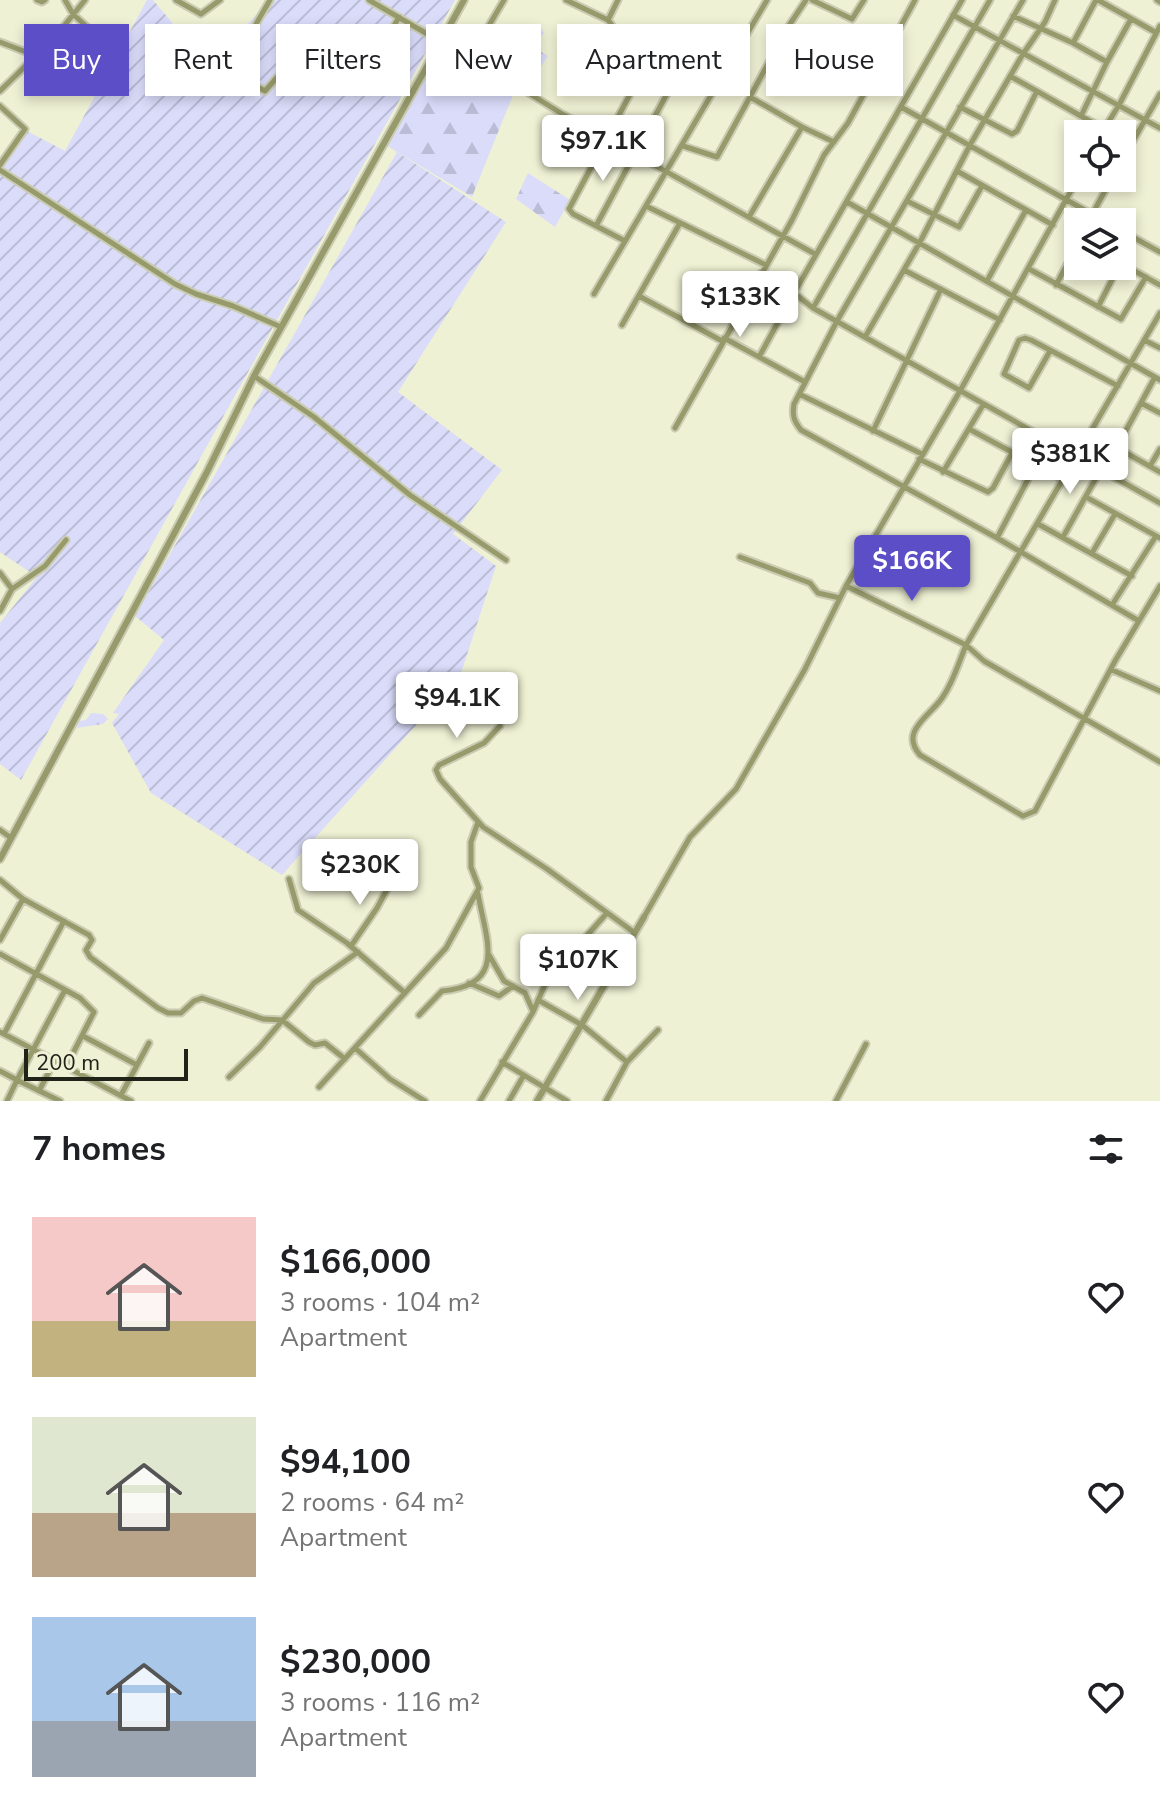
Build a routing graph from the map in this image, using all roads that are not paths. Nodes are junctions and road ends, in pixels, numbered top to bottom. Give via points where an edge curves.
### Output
1 (37, 0) edge
2 (45, 0) edge
3 (65, 0) edge
4 (85, 0) edge
5 (176, 0) edge
6 (220, 0) edge
7 (270, 0) edge
8 (369, 0) edge
9 (464, 0) edge
10 (566, 0) edge
11 (581, 0) edge
12 (618, 0) edge
13 (767, 0) edge
14 (806, 0) edge
15 (812, 0) edge
16 (864, 0) edge
17 (915, 0) edge
18 (962, 0) edge
19 (990, 0) edge
20 (1023, 0) edge
21 (1055, 0) edge
22 (1097, 0) edge
23 (501, 1) edge
24 (577, 7) junction
25 (73, 14) junction
26 (953, 15) junction
27 (1013, 16) junction
28 (399, 17) junction
29 (1131, 19) junction
30 (608, 20) junction
31 (65, 24) edge
32 (84, 24) edge
33 (395, 24) edge
34 (451, 24) edge
35 (488, 24) edge
36 (611, 24) edge
37 (1160, 26) edge
38 (975, 27) junction
39 (1041, 27) junction
40 (750, 28) edge
41 (426, 32) edge
42 (1155, 32) junction
43 (999, 41) junction
44 (0, 42) edge
45 (1073, 43) junction
46 (24, 51) edge
47 (1023, 54) junction
48 (1107, 62) junction
49 (24, 66) edge
50 (426, 69) edge
51 (1010, 76) junction
52 (276, 79) edge
53 (0, 91) edge
54 (1037, 91) junction
55 (1094, 92) junction
56 (1160, 94) edge
57 (532, 96) edge
58 (630, 96) edge
59 (666, 96) edge
60 (711, 96) edge
61 (750, 97) junction
62 (1119, 105) junction
63 (0, 106) edge
64 (901, 107) junction
65 (960, 107) junction
66 (1081, 116) junction
67 (922, 119) junction
68 (985, 120) junction
69 (1087, 120) edge
70 (1109, 120) edge
71 (1147, 120) junction
72 (802, 127) junction
73 (1160, 128) edge
74 (945, 132) junction
75 (1136, 138) edge
76 (608, 140) junction
77 (834, 142) junction
78 (970, 145) junction
79 (683, 146) junction
80 (635, 154) junction
81 (0, 168) edge
82 (667, 171) junction
83 (957, 171) junction
84 (982, 186) junction
85 (1071, 192) edge
86 (1067, 200) junction
87 (907, 201) junction
88 (847, 202) junction
89 (646, 206) junction
90 (1081, 208) edge
91 (1026, 210) junction
92 (868, 213) junction
93 (934, 215) junction
94 (749, 217) junction
95 (680, 223) junction
96 (1053, 225) junction
97 (596, 226) junction
98 (893, 227) junction
99 (783, 236) junction
100 (1136, 239) edge
101 (625, 241) junction
102 (920, 242) junction
103 (1160, 252) edge
104 (815, 254) junction
105 (766, 265) junction
106 (1028, 269) junction
107 (904, 270) junction
108 (1064, 270) edge
109 (1136, 272) edge
110 (761, 273) junction
111 (1146, 277) junction
112 (1113, 280) edge
113 (987, 281) junction
114 (1056, 285) junction
115 (1160, 285) edge
116 (941, 289) junction
117 (794, 293) junction
118 (594, 294) dead end
119 (639, 296) junction
120 (1013, 296) junction
121 (1098, 307) junction
122 (813, 308) junction
123 (1160, 313) edge
124 (1000, 320) junction
125 (837, 321) junction
126 (622, 325) dead end
127 (281, 327) junction
128 (865, 337) junction
129 (723, 339) junction
130 (1144, 340) junction
131 (1160, 348) edge
132 (1050, 351) junction
133 (759, 357) junction
134 (907, 361) junction
135 (1131, 363) junction
136 (254, 376) junction
137 (1158, 378) edge
138 (805, 382) junction
139 (1118, 386) junction
140 (960, 391) junction
141 (799, 394) junction
142 (1141, 403) junction
143 (983, 405) junction
144 (1160, 413) edge
145 (675, 428) dead end
146 (969, 429) junction
147 (873, 431) junction
148 (1091, 433) junction
149 (1117, 447) junction
150 (1160, 449) edge
151 (1012, 453) junction
152 (921, 456) junction
153 (1077, 457) junction
154 (1035, 466) junction
155 (1150, 466) junction
156 (1101, 469) junction
157 (943, 472) junction
158 (1160, 472) edge
159 (1062, 479) junction
160 (903, 486) junction
161 (1086, 497) junction
162 (1160, 503) edge
163 (1115, 514) junction
164 (1038, 524) junction
165 (1063, 537) junction
166 (1158, 537) edge
167 (997, 538) junction
168 (66, 540) dead end
169 (1022, 553) junction
170 (1092, 553) junction
171 (740, 557) dead end
172 (506, 560) dead end
173 (0, 573) edge
174 (1132, 576) junction
175 (846, 586) junction
176 (1160, 586) edge
177 (12, 589) junction
178 (840, 598) junction
179 (1112, 605) junction
180 (0, 611) edge
181 (1139, 621) junction
182 (966, 645) junction
183 (1112, 670) junction
184 (1160, 691) edge
185 (1086, 717) junction
186 (500, 726) dead end
187 (1160, 762) edge
188 (478, 822) junction
189 (0, 830) edge
190 (11, 838) junction
191 (0, 859) edge
192 (289, 879) dead end
193 (0, 880) edge
194 (391, 882) dead end
195 (477, 893) junction
196 (23, 899) junction
197 (607, 913) junction
198 (644, 917) joint
199 (64, 921) junction
200 (635, 933) junction
201 (0, 940) edge
202 (351, 946) junction
203 (358, 952) junction
204 (0, 954) edge
205 (489, 954) junction
206 (36, 974) junction
207 (469, 983) junction
208 (514, 985) junction
209 (65, 990) junction
210 (405, 993) junction
211 (538, 1000) junction
212 (533, 1012) junction
213 (419, 1015) dead end
214 (282, 1020) junction
215 (582, 1025) junction
216 (658, 1030) dead end
217 (2, 1033) edge
218 (83, 1036) junction
219 (149, 1043) dead end
220 (866, 1044) dead end
221 (355, 1048) junction
222 (34, 1050) junction
223 (345, 1059) junction
224 (55, 1060) junction
225 (502, 1062) junction
226 (627, 1062) junction
227 (67, 1065) junction
228 (137, 1065) junction
229 (0, 1071) edge
230 (524, 1075) junction
231 (229, 1077) dead end
232 (17, 1080) junction
233 (319, 1087) dead end
234 (545, 1087) junction
235 (39, 1091) junction
236 (121, 1095) junction
237 (45, 1098) edge
238 (7, 1101) edge
239 (60, 1101) edge
240 (131, 1101) edge
241 (425, 1101) edge
242 (480, 1101) edge
243 (509, 1101) edge
244 (537, 1101) edge
245 (567, 1101) edge
246 (606, 1101) edge
247 (836, 1101) edge

1 - 2 street
3 - 25 street
4 - 25 street
5 - 6 street via 201,14
7 - 52 street via 233,71 265,91
8 - 28 street
9 - 34 street
10 - 24 street
11 - 24 street
12 - 30 street
13 - 40 street
14 - 61 street
15 - 16 street via 852,19
17 - 77 street
18 - 26 street
19 - 38 street
20 - 27 street
21 - 39 street
22 - 29 street
22 - 45 street
23 - 35 street
24 - 30 street
25 - 31 street
25 - 32 street
26 - 38 street
26 - 64 street
27 - 39 street
27 - 43 street
28 - 33 street
28 - 41 street
29 - 42 street
29 - 48 street
30 - 36 street
37 - 42 street
38 - 43 street
38 - 67 street
39 - 45 street
39 - 47 street
42 - 62 street
43 - 47 street
43 - 65 street
44 - 46 street
45 - 48 street
47 - 51 street
47 - 55 street
48 - 55 street
49 - 53 street
50 - 127 street
51 - 54 street
51 - 68 street
54 - 66 street
54 - 68 street via 1014,134
55 - 62 street
55 - 66 street
56 - 71 street
57 - 76 street
58 - 76 street
59 - 80 street
60 - 79 street
61 - 72 street
61 - 79 street via 717,157
62 - 70 street
62 - 71 street
63 - 81 street via 25,129
64 - 67 street
64 - 88 street
65 - 68 street
65 - 74 street
66 - 69 street
67 - 74 street
67 - 92 street
68 - 78 street
71 - 73 street
71 - 75 street
72 - 77 street
72 - 94 street
74 - 78 street
74 - 87 street
76 - 80 street
76 - 97 street via 569,209
77 - 99 street
78 - 83 street
78 - 86 street
79 - 82 street
80 - 82 street
80 - 97 street
81 - 127 street via 175,284
82 - 89 street
82 - 94 street
83 - 84 street
83 - 93 street
84 - 91 street
84 - 93 street via 960,226
85 - 86 street
86 - 90 street
86 - 96 street
87 - 93 street
87 - 98 street
88 - 92 street
88 - 104 street
89 - 95 street
89 - 101 street
91 - 96 street
91 - 113 street
92 - 98 street
92 - 122 street
93 - 102 street
94 - 99 street
95 - 105 street
95 - 119 street
96 - 106 street
97 - 101 street
98 - 102 street
98 - 125 street
99 - 104 street
99 - 105 street
100 - 103 street
101 - 118 street
102 - 107 street
102 - 113 street
104 - 117 street
105 - 110 street
106 - 114 street
106 - 120 street
107 - 116 street
107 - 128 street
108 - 114 street
109 - 111 street
110 - 117 street
110 - 129 street
111 - 115 street
111 - 121 street via 1122,319
112 - 121 street
113 - 120 street
114 - 121 street
116 - 124 street
116 - 134 street
117 - 122 street
117 - 133 street
119 - 126 street
119 - 129 street
120 - 124 street
120 - 135 street
122 - 125 street
123 - 130 street
124 - 140 street
125 - 128 street
125 - 138 street
127 - 136 street
128 - 134 street
129 - 133 street
129 - 145 street
130 - 131 street
130 - 135 street
132 - 132 street via 1022,338 1004,374 1029,388
132 - 139 street
133 - 138 street
134 - 140 street
134 - 147 street
135 - 137 street
135 - 139 street
136 - 172 street via 410,495
136 - 190 street
137 - 142 street
138 - 141 street
139 - 148 street
140 - 143 street
140 - 152 street
141 - 147 street
141 - 160 street via 793,414 801,430
142 - 144 street
142 - 149 street
143 - 146 street
143 - 153 street
146 - 151 street
146 - 157 street
147 - 152 street
148 - 149 street
148 - 153 street
149 - 155 street
150 - 155 street
151 - 154 street
151 - 157 street via 991,491
152 - 157 street
152 - 160 street
153 - 156 street
153 - 159 street
154 - 159 street
154 - 167 street
155 - 158 street
156 - 161 street
156 - 162 street
159 - 164 street
160 - 167 street
160 - 175 street
161 - 163 street
161 - 165 street
163 - 166 street
163 - 170 street
164 - 165 street
164 - 169 street
165 - 170 street
166 - 174 street
167 - 169 street
168 - 177 street via 45,566
169 - 179 street
169 - 182 street
170 - 174 street
171 - 178 street
173 - 177 street
174 - 179 street
175 - 178 street
175 - 182 street
176 - 181 street
177 - 180 street
178 - 198 street via 736,789 690,837
179 - 181 street
181 - 183 street
182 - 185 street via 984,661
182 - 185 street via 942,698 917,724 913,735 920,755 1023,816 1030,815
183 - 184 street
183 - 185 street
185 - 187 street
186 - 188 street via 484,743 436,770
188 - 195 street via 471,842
188 - 197 street
189 - 190 street
190 - 191 street
192 - 202 street via 298,910
193 - 196 street
194 - 202 street
195 - 205 street
195 - 210 street via 446,948
196 - 199 street
196 - 201 street
197 - 200 street
197 - 211 street via 554,971
198 - 200 street
199 - 206 street
199 - 214 street via 89,935 90,957 164,1011 181,1013 202,998 263,1019
200 - 215 street
202 - 203 street
203 - 210 street
203 - 214 street via 314,983
204 - 206 street
205 - 207 street via 480,978
205 - 208 street via 504,981
206 - 209 street
206 - 217 street
207 - 208 street via 499,996
207 - 213 street via 442,991
208 - 212 street via 525,993
209 - 218 street via 94,1012
209 - 222 street
210 - 221 street
211 - 212 street
211 - 215 street
212 - 225 street
214 - 223 street via 309,1042 325,1043
214 - 231 street
215 - 226 street
215 - 234 street
216 - 226 street
217 - 222 street
218 - 227 street
218 - 228 street
219 - 228 street
220 - 247 street
221 - 223 street
221 - 241 street
222 - 224 street
222 - 232 street
223 - 233 street
224 - 227 street
224 - 235 street
225 - 230 street
225 - 242 street
226 - 246 street
227 - 236 street
228 - 236 street
229 - 232 street
230 - 234 street
230 - 243 street
232 - 235 street
232 - 238 street
234 - 244 street
234 - 245 street
235 - 237 street
236 - 240 street
237 - 239 street

